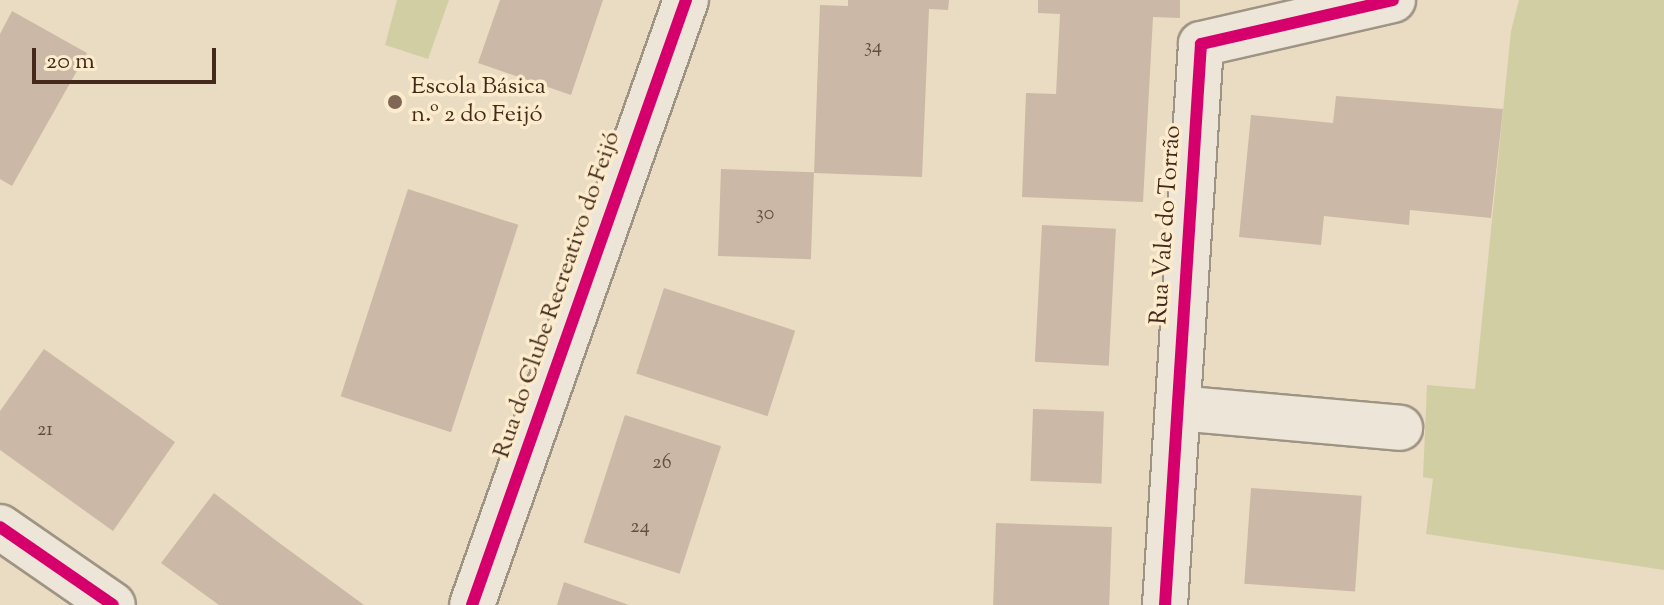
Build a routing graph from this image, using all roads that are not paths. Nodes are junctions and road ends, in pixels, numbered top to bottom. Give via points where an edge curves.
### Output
1 (686, 0) edge
2 (1393, 0) edge
3 (1178, 408) junction
4 (1400, 428) dead end
5 (0, 527) edge
6 (113, 605) edge
7 (472, 605) edge
8 (1165, 605) edge

1 - 7 street, Rua do Clube Recreativo do Feijó
2 - 3 street, Rua Vale do Torrão via 1201,44
3 - 4 street
3 - 8 street, Rua Vale do Torrão
5 - 6 street

